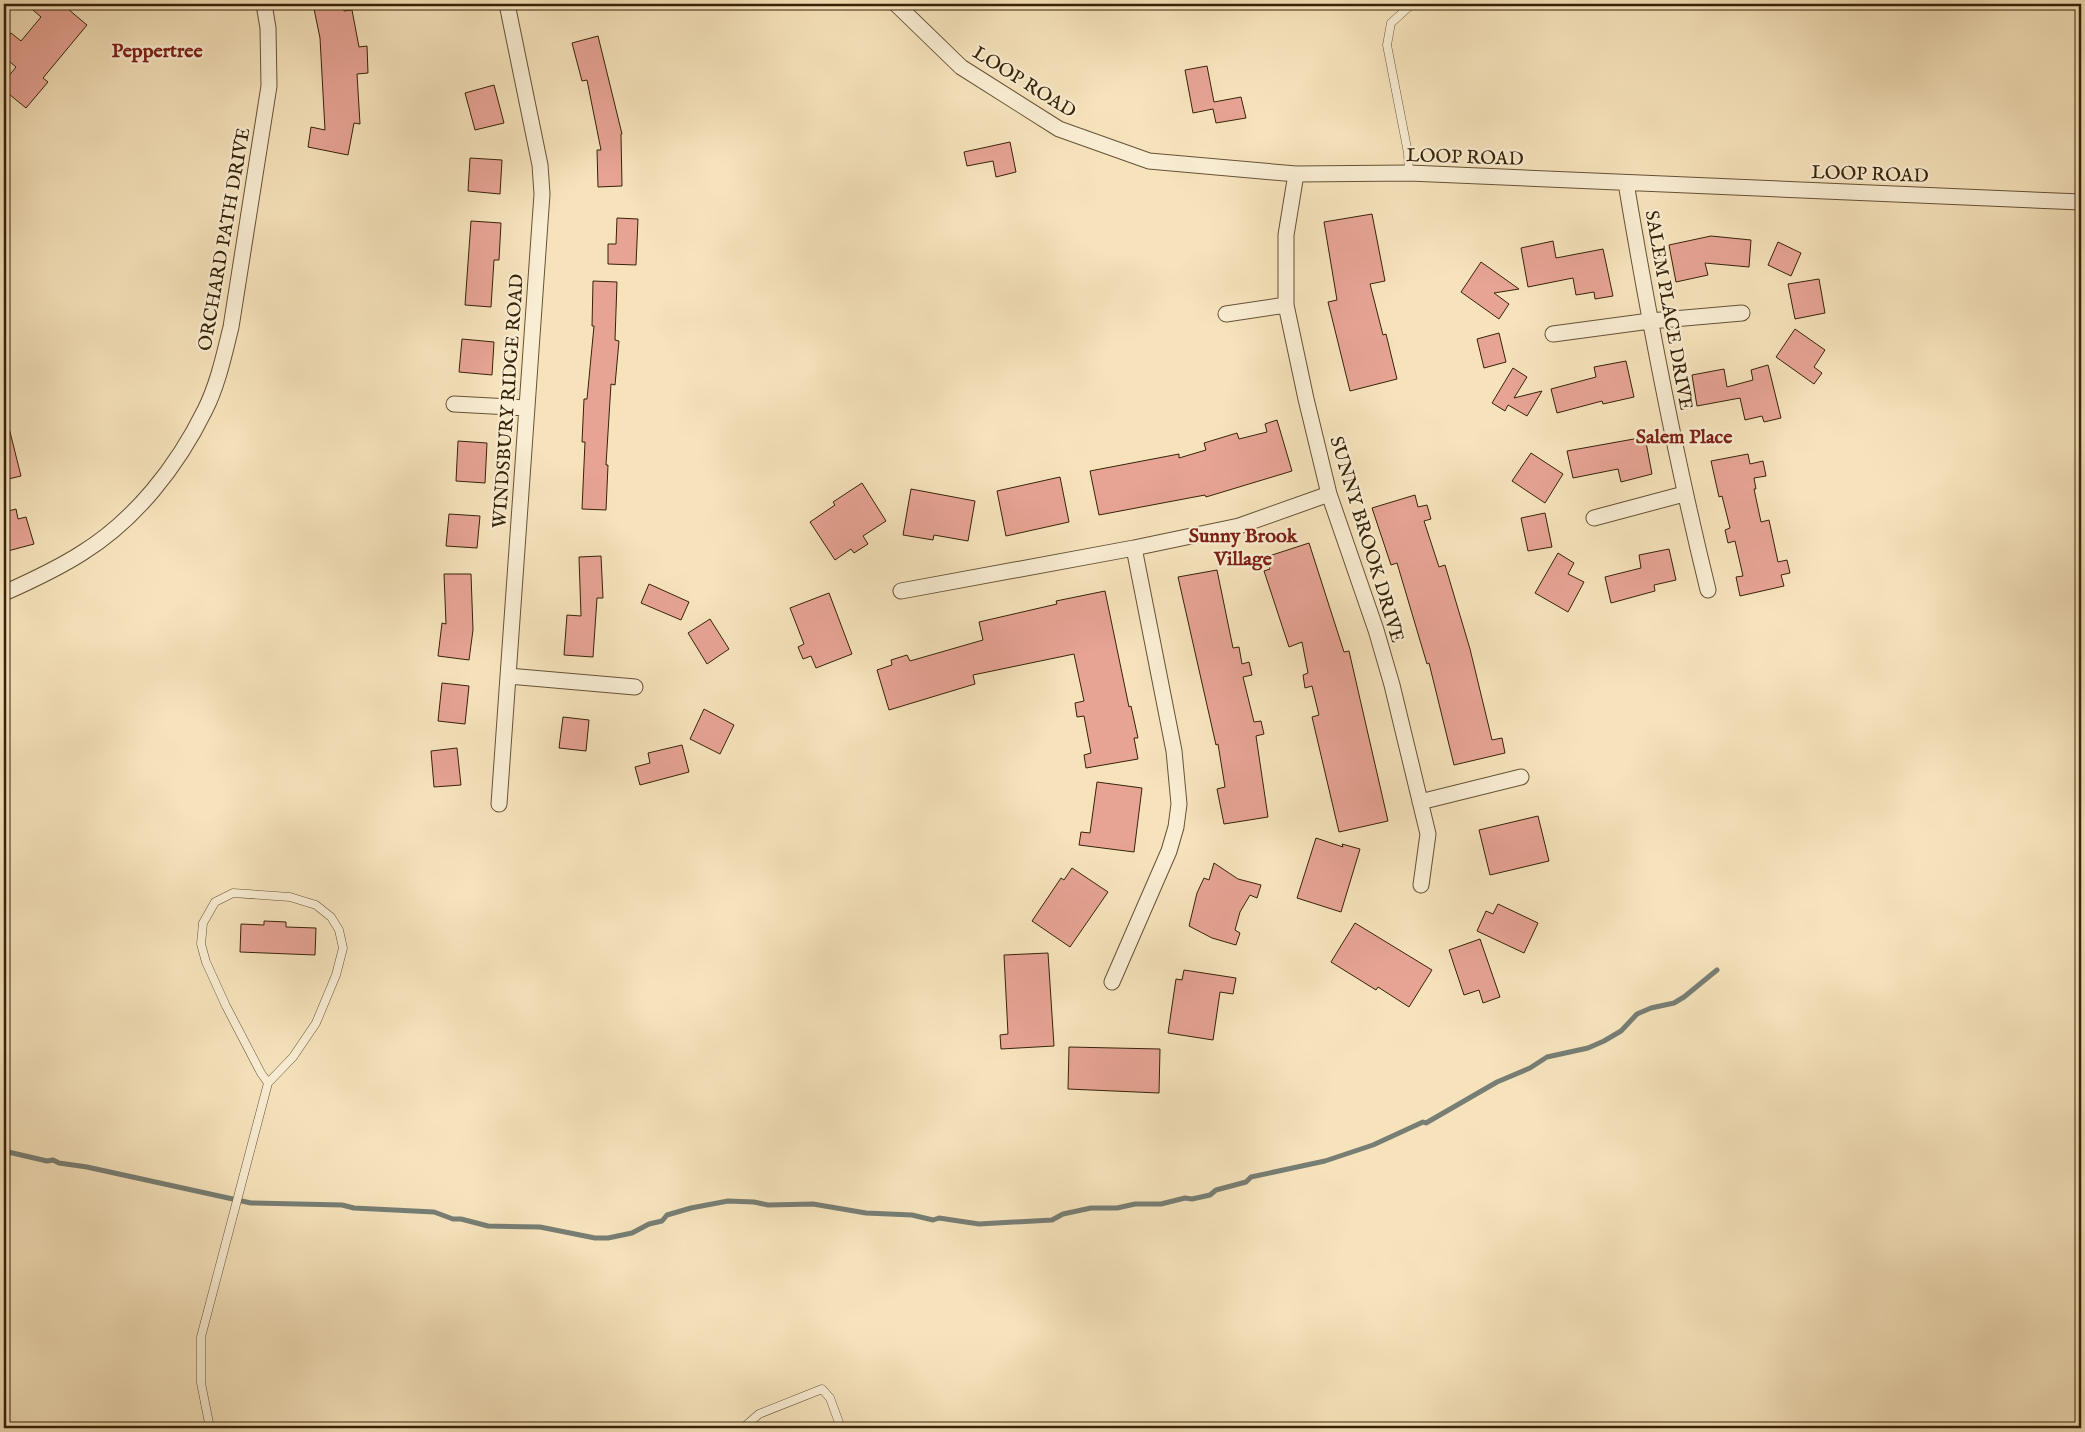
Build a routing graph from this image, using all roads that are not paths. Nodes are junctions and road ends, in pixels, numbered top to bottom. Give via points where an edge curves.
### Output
1 (264, 4) edge
2 (507, 4) edge
3 (896, 4) edge
4 (1412, 4) edge
5 (1409, 173) junction
6 (1296, 174) junction
7 (1626, 183) junction
8 (2081, 202) edge
9 (1286, 305) junction
10 (1742, 313) dead end
11 (1226, 314) dead end
12 (1650, 321) junction
13 (1553, 334) dead end
14 (454, 404) dead end
15 (527, 408) junction
16 (1329, 494) junction
17 (1684, 494) junction
18 (1594, 518) dead end
19 (1134, 548) junction
20 (1708, 590) dead end
21 (901, 591) dead end
22 (4, 592) edge
23 (508, 676) junction
24 (635, 687) dead end
25 (1521, 777) dead end
26 (1420, 802) junction
27 (499, 804) dead end
28 (1421, 885) dead end
29 (1112, 982) dead end
30 (268, 1083) junction
31 (210, 1428) edge
32 (743, 1428) edge
33 (841, 1428) edge

1 - 22 street, ORCHARD PATH DRIVE via 268,28 269,86 231,327 206,409 183,450 154,491 122,523 48,573
2 - 15 street, WINDSBURY RIDGE ROAD via 542,194
3 - 6 street, LOOP ROAD via 961,67 1059,129 1149,161
4 - 5 lane via 1391,23 1387,45
5 - 6 street, LOOP ROAD
5 - 7 street, LOOP ROAD
6 - 9 street, SUNNY BROOK DRIVE via 1286,236
7 - 8 street, LOOP ROAD
7 - 12 street, SALEM PLACE DRIVE
9 - 11 street
9 - 16 street, SUNNY BROOK DRIVE
10 - 12 street
12 - 13 street
12 - 17 street, SALEM PLACE DRIVE
14 - 15 street
15 - 23 street, WINDSBURY RIDGE ROAD
16 - 19 street via 1240,526
16 - 26 street, SUNNY BROOK DRIVE via 1376,630
17 - 18 street
17 - 20 street, SALEM PLACE DRIVE
19 - 21 street
19 - 29 street via 1174,751 1179,804 1170,850
23 - 24 street
23 - 27 street, WINDSBURY RIDGE ROAD
25 - 26 street
26 - 28 street, SUNNY BROOK DRIVE via 1428,834
30 - 30 lane via 226,1006 201,944 203,923 215,902 233,893 290,897 316,905 331,917 339,930 343,948 336,975 316,1023 293,1057
30 - 31 lane via 201,1336 201,1383
32 - 33 lane via 759,1414 822,1389 830,1398

